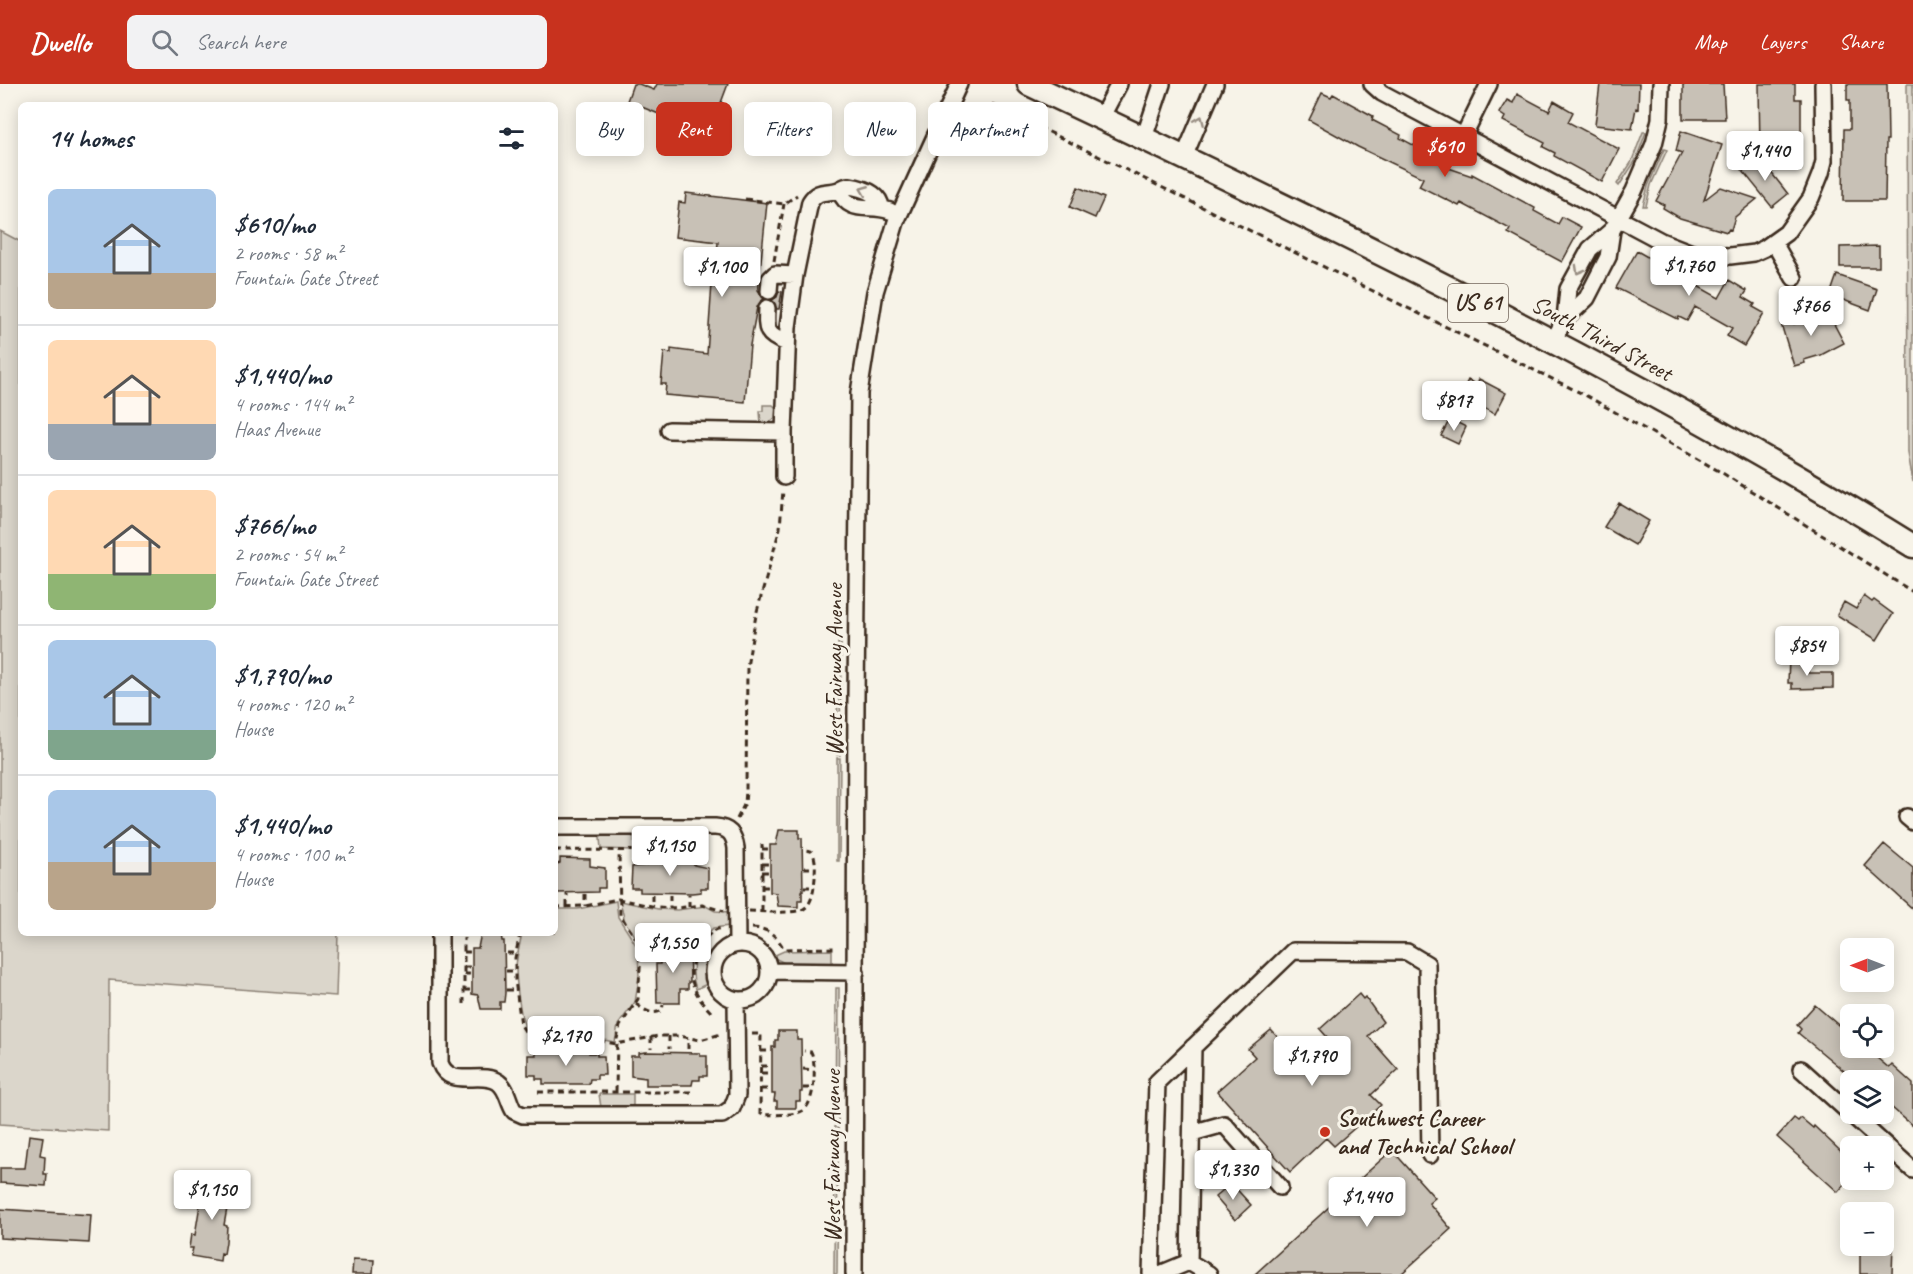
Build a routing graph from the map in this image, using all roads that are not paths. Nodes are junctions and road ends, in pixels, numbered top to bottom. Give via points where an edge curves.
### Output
1 (959, 84) edge
2 (1119, 84) edge
3 (1162, 84) edge
4 (1215, 84) edge
5 (1372, 84) edge
6 (1489, 84) edge
7 (1660, 84) edge
8 (1823, 84) edge
9 (1040, 86) edge
10 (1101, 118) junction
11 (1464, 135) junction
12 (1144, 138) junction
13 (1184, 157) junction
14 (899, 215) junction
15 (1615, 224) junction
16 (1774, 243) junction
17 (795, 275) junction
18 (1794, 278) dead end
19 (769, 291) dead end
20 (767, 308) dead end
21 (1553, 341) junction
22 (787, 343) junction
23 (669, 430) dead end
24 (784, 432) junction
25 (784, 477) road end
26 (1913, 546) edge
27 (558, 826) edge
28 (440, 936) edge
29 (737, 944) junction
30 (769, 971) junction
31 (856, 972) junction
32 (736, 1000) junction
33 (1193, 1047) junction
34 (1801, 1069) dead end
35 (1191, 1133) junction
36 (1430, 1155) dead end
37 (1913, 1170) edge
38 (1280, 1187) dead end
39 (1189, 1262) junction
40 (854, 1274) edge
41 (1151, 1274) edge
42 (1160, 1274) edge
43 (1209, 1274) edge

1 - 14 street, West Fairway Avenue
2 - 10 street
3 - 12 street
13 -> 4 street
5 - 11 street via 1382,93
6 - 11 street
7 - 15 street via 1660,119 1654,144
8 - 16 street via 1821,173 1802,213
9 - 10 highway, South Third Street / US 61
10 - 12 highway, South Third Street / US 61
11 - 15 street
12 - 13 highway, South Third Street / US 61
13 - 21 highway, South Third Street / US 61
14 - 17 street via 881,207 856,207 839,190 821,192 812,199 807,214
14 - 31 street, West Fairway Avenue via 875,292 859,393
15 - 16 street via 1697,255 1744,255
15 - 21 street via 1590,249 1568,289 1565,319
16 - 18 street
17 - 19 street via 775,274 770,279
17 - 22 street
20 - 22 street via 768,333
21 - 26 highway, South Third Street / US 61 via 1845,503
22 - 24 street
23 - 24 street
24 - 25 street
27 - 29 street via 728,830 735,840 736,852
28 - 32 street via 442,1070 452,1077 495,1080 518,1113 722,1115 732,1108 737,1095
29 - 30 street via 758,950
29 - 32 street via 721,952 713,974 720,991
30 - 31 street
30 - 32 street via 758,994
31 - 40 street, West Fairway Avenue
33 - 35 street
33 - 36 street via 1293,951 1407,952 1427,964
33 - 41 street via 1157,1082
34 - 37 street
35 - 38 street via 1224,1124
35 - 39 street
39 - 42 street
39 - 43 street

